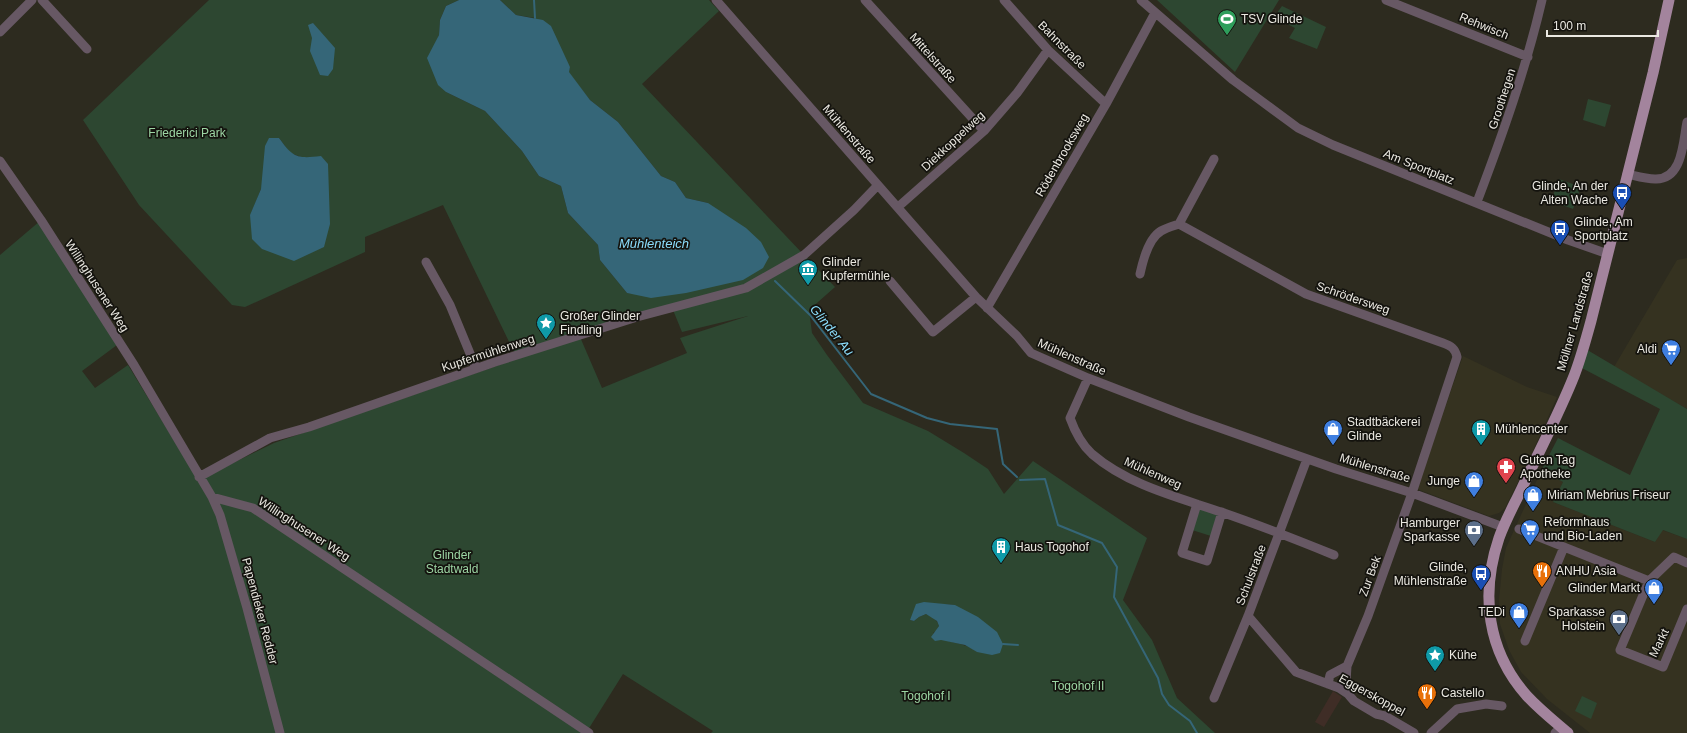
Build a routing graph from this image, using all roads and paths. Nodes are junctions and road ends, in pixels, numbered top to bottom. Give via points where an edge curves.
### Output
1 (32, 0) edge
2 (42, 0) edge
3 (716, 0) edge
4 (865, 0) edge
5 (1004, 0) edge
6 (1141, 0) edge
7 (1386, 0) edge
8 (1542, 0) edge
9 (1669, 0) edge
10 (1155, 13) junction
11 (0, 32) edge
12 (87, 49) dead end
13 (1048, 50) junction
14 (1528, 57) junction
15 (1106, 104) junction
16 (1687, 122) edge
17 (984, 131) junction
18 (1214, 159) dead end
19 (0, 161) edge
20 (1627, 174) junction
21 (878, 185) junction
22 (1477, 202) junction
23 (898, 207) junction
24 (1179, 224) junction
25 (1608, 254) junction
26 (426, 262) dead end
27 (1140, 274) dead end
28 (890, 281) dead end
29 (976, 297) junction
30 (987, 308) junction
31 (476, 368) junction
32 (1088, 378) junction
33 (1307, 459) junction
34 (199, 477) junction
35 (1412, 492) junction
36 (212, 497) junction
37 (1197, 504) junction
38 (1222, 512) junction
39 (1503, 527) junction
40 (1519, 529) dead end
41 (1279, 533) junction
42 (1564, 547) junction
43 (1334, 555) dead end
44 (1687, 563) edge
45 (1649, 581) junction
46 (1687, 609) edge
47 (1248, 616) junction
48 (1525, 641) dead end
49 (1347, 666) junction
50 (1328, 684) junction
51 (1339, 688) junction
52 (1214, 698) dead end
53 (1502, 706) dead end
54 (1561, 731) edge
55 (280, 733) edge
56 (589, 733) edge
57 (1414, 733) edge
58 (1431, 733) edge

1 - 11 street
2 - 12 street
3 - 21 street, Mühlenstraße
4 - 17 street, Mittelstraße
5 - 13 street, Bahnstraße
6 - 10 street, Am Sportplatz
7 - 14 street, Rehwisch
8 - 14 street, Groothegen
9 - 20 main road, Möllner Landstraße
10 - 15 street, Rödenbrooksweg
10 - 22 street, Am Sportplatz via 1233,80 1309,134
13 - 15 street, Bahnstraße
13 - 17 street, Diekkoppelweg via 1017,93
14 - 22 street, Groothegen
15 - 30 street, Rödenbrooksweg
16 - 20 street via 1679,161 1673,172 1656,179
17 - 23 street, Diekkoppelweg
18 - 24 street
19 - 34 street, Willinghusener Weg via 134,365
20 - 25 main road, Möllner Landstraße
21 - 23 street, Mühlenstraße
21 - 31 street, Kupfermühlenweg via 804,255 746,288 637,317
22 - 25 street, Am Sportplatz
23 - 29 street, Mühlenstraße
24 - 27 street via 1160,231 1150,244
24 - 35 street, Schrödersweg via 1306,294 1443,342 1456,351 1455,364
25 - 39 main road, Möllner Landstraße via 1574,376
26 - 31 street via 450,305
28 - 29 street via 934,332
29 - 30 street, Mühlenstraße
30 - 32 street, Mühlenstraße via 1031,353
31 - 34 street, Kupfermühlenweg via 309,427 270,438
32 - 33 street, Mühlenstraße
32 - 37 street, Mühlenweg via 1070,418 1077,435 1092,454 1126,477
33 - 35 street, Mühlenstraße
33 - 41 street, Schulstraße
34 - 36 street, Willinghusener Weg
35 - 39 street, Mühlenstraße
35 - 49 street, Zur Bek via 1368,616
36 - 55 street, Papendieker Redder via 220,515 247,608
36 - 56 street, Willinghusener Weg via 253,508
37 - 38 street, Mühlenweg
37 - 38 street via 1182,553 1207,561
38 - 41 street, Mühlenweg
39 - 54 main road, Möllner Landstraße via 1492,566 1489,610 1492,629 1501,656 1517,684
40 - 42 street
41 - 43 street, Mühlenweg
41 - 47 street, Schulstraße
42 - 45 street
42 - 48 street
44 - 45 street, Markt via 1674,558
45 - 46 street, Markt via 1620,650 1663,667
47 - 50 street, Eggerskoppel via 1296,672
47 - 52 street, Schulstraße
49 - 50 street via 1330,675
49 - 51 street, Zur Bek via 1346,682
50 - 51 street, Eggerskoppel
51 - 57 street, Eggerskoppel via 1376,714 1386,716
53 - 58 street via 1486,704 1457,709

